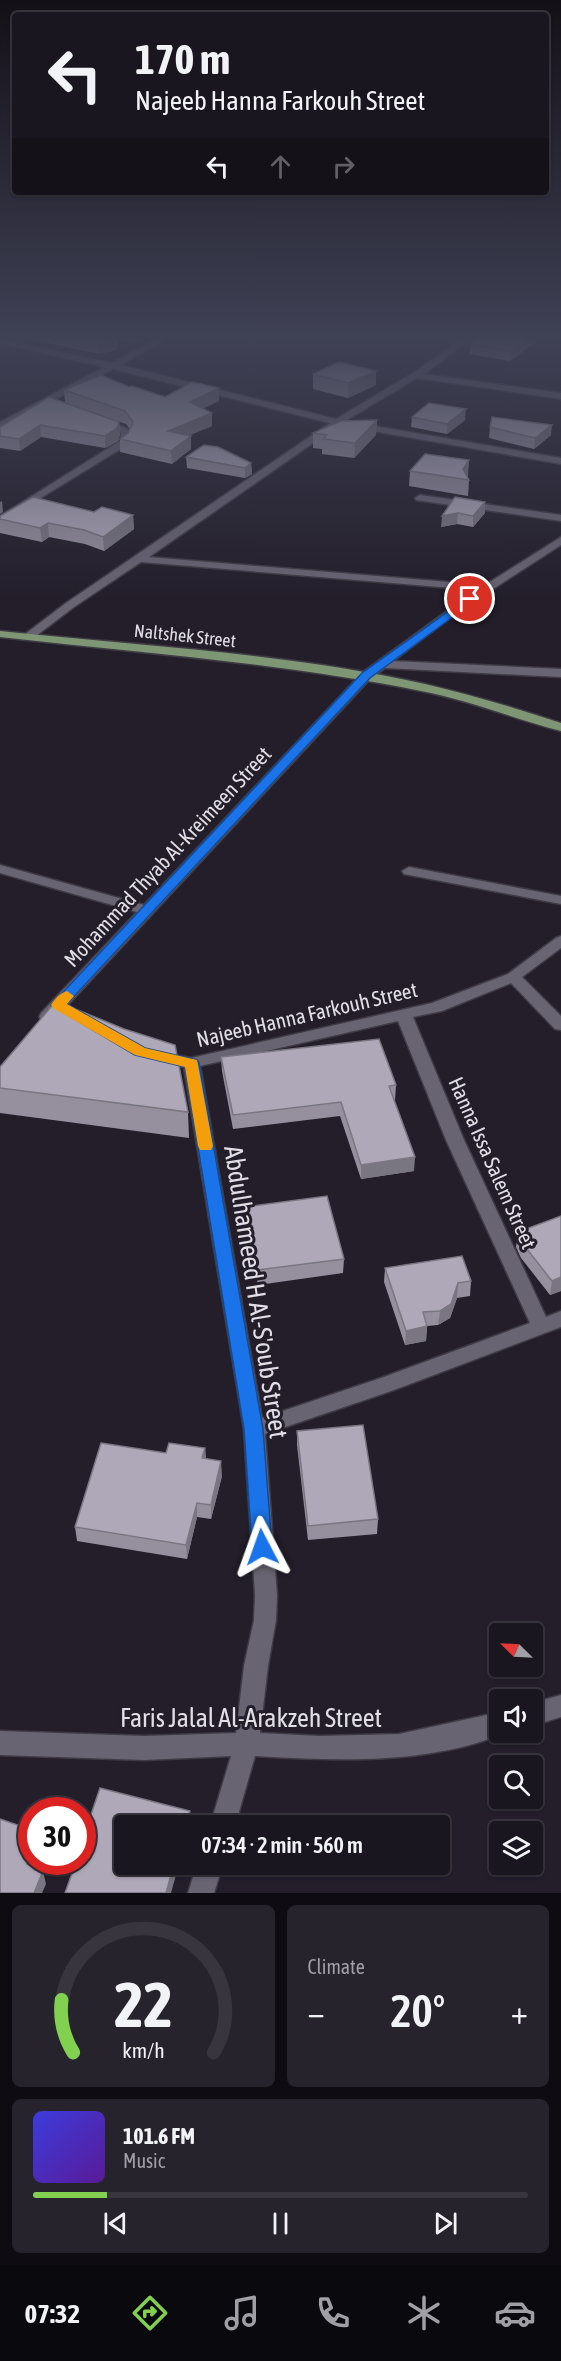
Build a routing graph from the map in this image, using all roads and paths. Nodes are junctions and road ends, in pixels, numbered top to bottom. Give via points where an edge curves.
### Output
1 (112, 425) edge
2 (332, 425) edge
3 (356, 425) edge
4 (561, 461) edge
5 (420, 498) dead end
6 (561, 518) edge
7 (0, 520) edge
8 (561, 540) edge
9 (140, 559) junction
10 (487, 588) junction
11 (0, 634) edge
12 (28, 637) junction
13 (382, 663) junction
14 (561, 673) edge
15 (366, 676) junction
16 (561, 727) edge
17 (0, 869) edge
18 (409, 872) dead end
19 (561, 900) edge
20 (147, 910) junction
21 (561, 941) edge
22 (513, 977) junction
23 (404, 1016) junction
24 (561, 1025) edge
25 (36, 1029) edge
26 (140, 1051) edge
27 (191, 1063) junction
28 (561, 1319) edge
29 (541, 1326) junction
30 (254, 1429) junction
31 (561, 1706) edge
32 (543, 1712) edge
33 (489, 1727) edge
34 (0, 1743) edge
35 (247, 1744) junction
36 (225, 1815) edge
37 (207, 1875) edge
38 (201, 1893) edge

1 - 7 street via 125,431 128,438 124,443
2 - 9 street
3 - 4 street
5 - 6 street
8 - 10 street, Mohammad Thyab Al-Kreimeen Street
9 - 10 street
9 - 12 street
10 - 13 street, Mohammad Thyab Al-Kreimeen Street
11 - 12 main road, Naltshek Street
12 - 15 main road, Naltshek Street
13 - 14 street
13 - 15 street, Mohammad Thyab Al-Kreimeen Street
15 - 16 main road, Naltshek Street via 470,698
15 - 20 street, Mohammad Thyab Al-Kreimeen Street
17 - 20 street
18 - 19 street
20 - 25 street, Mohammad Thyab Al-Kreimeen Street via 64,1008
21 - 22 street, Najeeb Hanna Farkouh Street
22 - 23 street, Najeeb Hanna Farkouh Street
22 - 24 street
23 - 27 street, Najeeb Hanna Farkouh Street
23 - 29 street, Hanna Issa Salem Street via 455,1140
26 - 27 street, Najeeb Hanna Farkouh Street
27 - 30 street, Abdulhameed H Al-S'oub Street
28 - 29 street
29 - 30 street
30 - 35 street, Abdulhameed H Al-S'oub Street via 266,1595
31 - 32 street
33 - 35 street, Faris Jalal Al-Arakzeh Street via 399,1746 320,1748
34 - 35 street, Faris Jalal Al-Arakzeh Street via 144,1748
35 - 36 street, Abdulhameed H Al-S'oub Street
37 - 38 street

